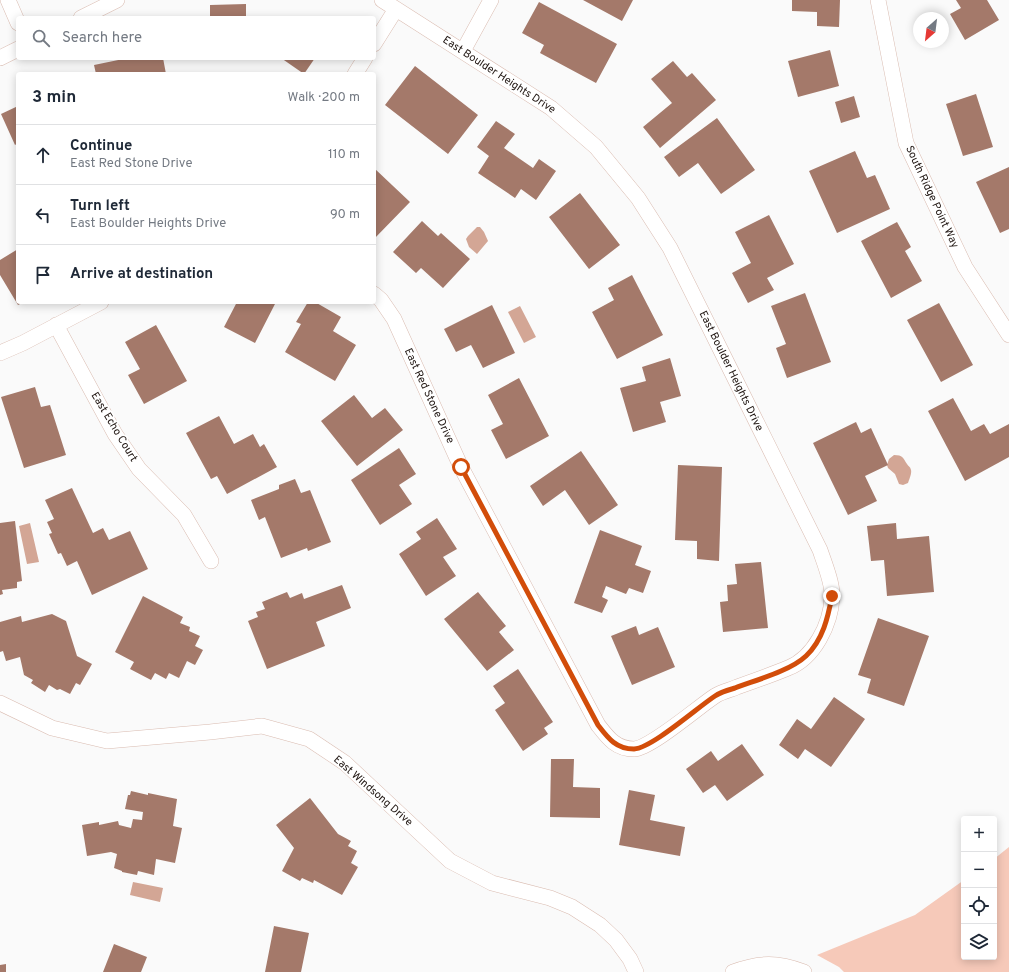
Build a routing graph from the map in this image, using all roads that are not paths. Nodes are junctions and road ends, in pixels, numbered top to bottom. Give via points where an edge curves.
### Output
1 (8, 0) edge
2 (117, 0) edge
3 (382, 0) edge
4 (491, 0) edge
5 (878, 0) edge
6 (396, 9) junction
7 (85, 16) edge
8 (16, 18) edge
9 (376, 41) edge
10 (16, 50) edge
11 (463, 51) junction
12 (0, 58) edge
13 (364, 60) edge
14 (356, 72) edge
15 (376, 296) edge
16 (97, 304) edge
17 (56, 325) junction
18 (1009, 335) edge
19 (0, 353) edge
20 (211, 561) dead end
21 (0, 703) edge
22 (623, 747) joint
23 (636, 972) edge
24 (733, 972) edge
25 (804, 972) edge

1 - 8 street
2 - 7 street
3 - 6 street, East Boulder Heights Drive
4 - 11 street
5 - 18 street, South Ridge Point Way via 906,143 965,267
6 - 9 street
6 - 11 street, East Boulder Heights Drive
10 - 12 street
11 - 22 street, East Boulder Heights Drive via 551,108 596,147 638,198 673,255 820,550 828,578 832,596 828,618 819,640 806,656 790,667 716,694 654,741 636,749
13 - 14 street
15 - 22 street, East Red Stone Drive via 394,319 461,467 598,725 611,742
16 - 17 street
17 - 19 street
17 - 20 street, East Echo Court via 115,434 139,468 184,515
21 - 23 street, East Windsong Drive via 52,728 107,742 262,726 309,739 345,763 450,861 492,883 550,898 572,907 600,925 616,940
24 - 25 street via 764,964 787,966

